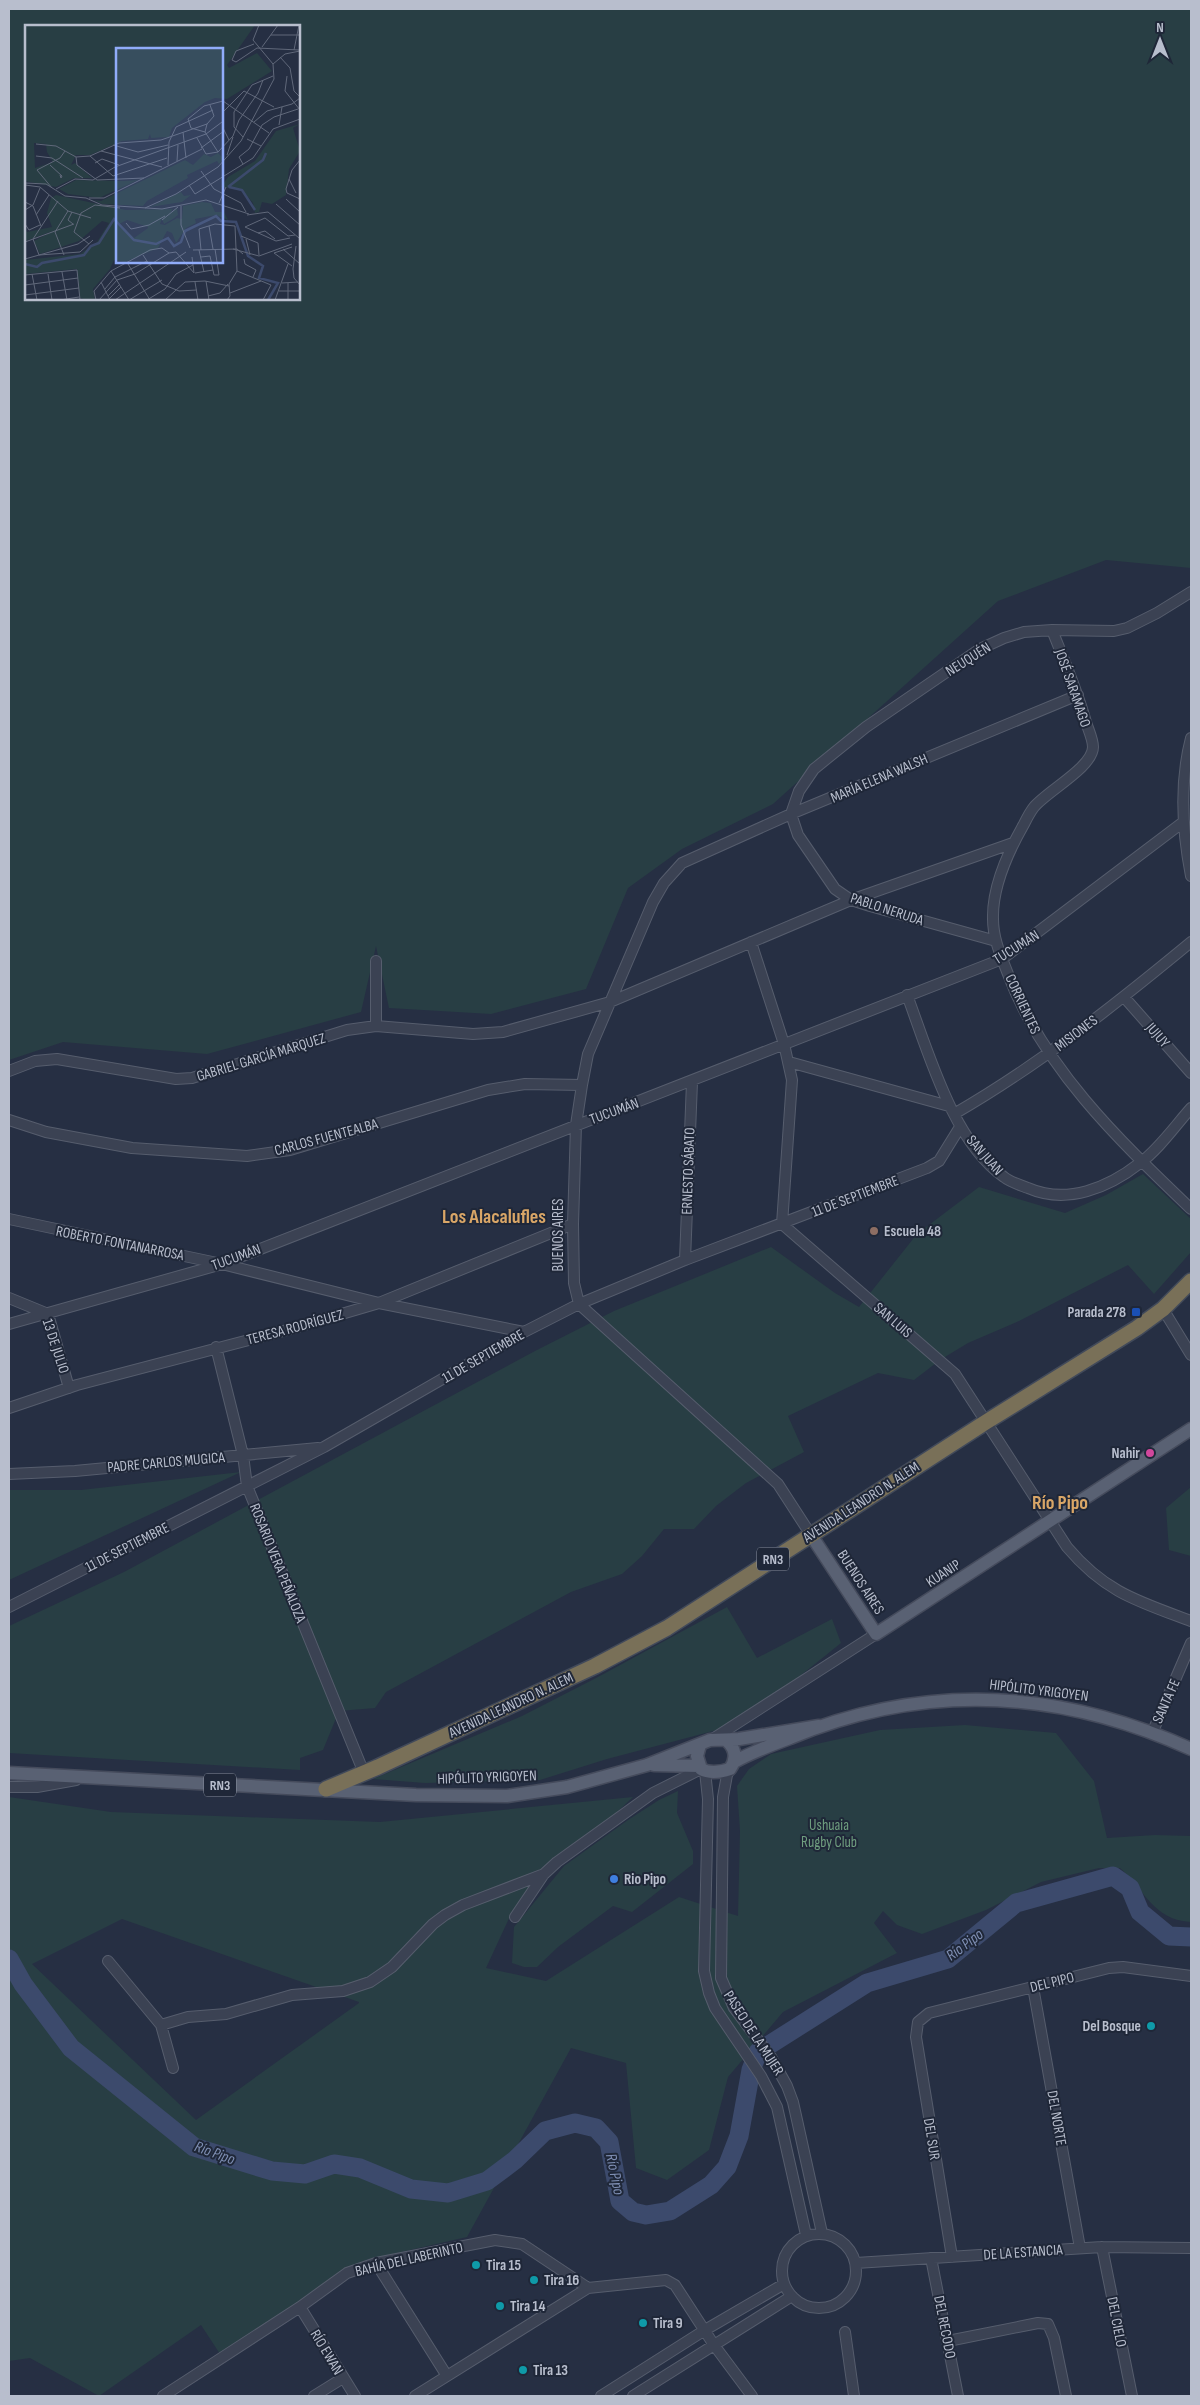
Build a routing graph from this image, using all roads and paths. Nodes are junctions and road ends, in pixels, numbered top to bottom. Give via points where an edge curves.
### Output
1 (1191, 592) edge
2 (1052, 630) junction
3 (1078, 695) junction
4 (1191, 738) edge
5 (1093, 746) joint
6 (791, 814) junction
7 (1182, 823) junction
8 (1012, 843) junction
9 (682, 864) joint
10 (1191, 876) edge
11 (851, 900) junction
12 (996, 941) junction
13 (751, 942) junction
14 (1191, 942) edge
15 (1002, 959) junction
16 (376, 961) dead end
17 (907, 995) junction
18 (1124, 997) junction
19 (610, 1002) junction
20 (376, 1026) junction
21 (784, 1044) junction
22 (1048, 1053) junction
23 (789, 1062) junction
24 (9, 1071) edge
25 (1191, 1073) edge
26 (692, 1082) junction
27 (582, 1085) junction
28 (1191, 1108) edge
29 (952, 1110) junction
30 (9, 1120) edge
31 (576, 1125) junction
32 (960, 1127) junction
33 (1142, 1162) junction
34 (1191, 1210) edge
35 (9, 1219) edge
36 (573, 1224) junction
37 (782, 1224) junction
38 (685, 1260) junction
39 (222, 1264) junction
40 (1191, 1281) edge
41 (9, 1298) edge
42 (379, 1303) junction
43 (579, 1304) junction
44 (1163, 1309) junction
45 (48, 1314) junction
46 (9, 1324) edge
47 (524, 1332) junction
48 (216, 1347) junction
49 (1191, 1355) edge
50 (69, 1388) junction
51 (9, 1408) edge
52 (986, 1422) junction
53 (1191, 1430) edge
54 (324, 1447) junction
55 (243, 1455) junction
56 (9, 1474) edge
57 (247, 1486) junction
58 (1051, 1522) junction
59 (811, 1535) junction
60 (9, 1606) edge
61 (1191, 1621) edge
62 (876, 1634) junction
63 (1191, 1643) edge
64 (819, 1726) junction
65 (1153, 1731) junction
66 (727, 1741) junction
67 (705, 1743) junction
68 (1191, 1749) edge
69 (647, 1765) junction
70 (732, 1766) junction
71 (702, 1768) junction
72 (9, 1773) edge
73 (364, 1773) junction
74 (87, 1778) junction
75 (9, 1787) edge
76 (326, 1789) junction
77 (544, 1874) junction
78 (515, 1917) dead end
79 (108, 1961) dead end
80 (1191, 1976) edge
81 (1033, 1987) junction
82 (918, 2022) joint
83 (160, 2025) junction
84 (173, 2068) dead end
85 (822, 2233) junction
86 (806, 2236) junction
87 (1102, 2247) junction
88 (1080, 2248) junction
89 (1191, 2248) edge
90 (952, 2257) junction
91 (931, 2258) junction
92 (376, 2263) junction
93 (856, 2263) junction
94 (784, 2284) junction
95 (588, 2288) junction
96 (792, 2296) junction
97 (300, 2308) junction
98 (705, 2330) junction
99 (845, 2332) dead end
100 (948, 2341) junction
101 (714, 2345) junction
102 (447, 2376) junction
103 (343, 2378) junction
104 (749, 2395) edge
105 (163, 2396) edge
106 (314, 2396) edge
107 (355, 2396) edge
108 (415, 2396) edge
109 (601, 2396) edge
110 (633, 2396) edge
111 (854, 2396) edge
112 (958, 2396) edge
113 (1066, 2396) edge
114 (1132, 2396) edge

1 - 2 street, NEUQUÉN via 1126,628 1114,631
2 - 3 street, JOSÉ SARAMAGO
2 - 6 street, NEUQUÉN via 1024,632 980,650 866,727 814,769 799,791
3 - 5 street, JOSÉ SARAMAGO
3 - 6 street, MARÍA ELENA WALSH
4 - 7 street via 1183,787
5 - 8 street, CORRIENTES via 1084,766 1034,807
6 - 9 street, MARÍA ELENA WALSH
6 - 11 street, PABLO NERUDA via 798,835 835,889
7 - 10 street
7 - 15 street, TUCUMÁN
8 - 11 street, GABRIEL GARCÍA MARQUEZ
8 - 12 street, CORRIENTES via 996,894 993,919
9 - 19 street, BUENOS AIRES via 664,883 653,902
11 - 12 street, PABLO NERUDA
11 - 13 street, GABRIEL GARCÍA MARQUEZ
12 - 15 street, CORRIENTES
13 - 19 street, GABRIEL GARCÍA MARQUEZ
13 - 21 street
14 - 18 street, MISIONES
15 - 17 street, TUCUMÁN
15 - 22 street, CORRIENTES via 1024,1013
16 - 20 street
17 - 21 street, TUCUMÁN
17 - 29 street, SAN JUAN
18 - 22 street, MISIONES
18 - 25 street, JUJUY
19 - 20 street, GABRIEL GARCÍA MARQUEZ via 503,1032 473,1034
19 - 27 street, BUENOS AIRES via 588,1054
20 - 24 street, GABRIEL GARCÍA MARQUEZ via 347,1030 192,1078 156,1078 56,1059 35,1060
21 - 23 street
21 - 26 street, TUCUMÁN
22 - 29 street, MISIONES
22 - 33 street, CORRIENTES via 1076,1090
23 - 29 street
23 - 37 street via 792,1080
26 - 31 street, TUCUMÁN
26 - 38 street, ERNESTO SÁBATO
27 - 30 street, CARLOS FUENTEALBA via 525,1084 488,1090 290,1150 247,1156 132,1148 46,1132
27 - 31 street, BUENOS AIRES
28 - 33 street, SAN JUAN
29 - 32 street, SAN JUAN
31 - 36 street, BUENOS AIRES
31 - 39 street, TUCUMÁN
32 - 33 street, SAN JUAN via 1004,1178 1037,1192 1076,1195 1100,1188
32 - 37 street, 11 DE SEPTIEMBRE via 939,1161 927,1168
33 - 34 street, CORRIENTES
35 - 39 street, ROBERTO FONTANARROSA
36 - 42 street, TERESA RODRÍGUEZ
36 - 43 street, BUENOS AIRES via 574,1283
37 - 38 street, 11 DE SEPTIEMBRE
37 - 52 street, SAN LUIS via 955,1374
38 - 43 street, 11 DE SEPTIEMBRE
39 - 42 street, ROBERTO FONTANARROSA
39 - 45 street, TUCUMÁN
40 - 44 highway, AVENIDA LEANDRO N. ALEM / RN3
41 - 45 street, 13 DE JULIO
42 - 47 street, ROBERTO FONTANARROSA
42 - 48 street, TERESA RODRÍGUEZ
43 - 47 street, 11 DE SEPTIEMBRE
43 - 59 street, BUENOS AIRES via 778,1484
44 - 49 street
44 - 52 highway, AVENIDA LEANDRO N. ALEM / RN3
45 - 46 street, TUCUMÁN
45 - 50 street, 13 DE JULIO
47 - 54 street, 11 DE SEPTIEMBRE
48 - 50 street, TERESA RODRÍGUEZ
48 - 55 street, ROSARIO VERA PEÑALOZA
50 - 51 street, TERESA RODRÍGUEZ
52 - 58 street, SAN LUIS
52 - 59 highway, AVENIDA LEANDRO N. ALEM / RN3
53 - 58 main road, KUANIP
54 - 55 street, PADRE CARLOS MUGICA
54 - 57 street, 11 DE SEPTIEMBRE
55 - 56 street, PADRE CARLOS MUGICA
55 - 57 street, ROSARIO VERA PEÑALOZA
57 - 60 street, 11 DE SEPTIEMBRE
57 - 73 street, ROSARIO VERA PEÑALOZA
58 - 61 street, SAN LUIS via 1082,1565 1112,1589
58 - 62 main road, KUANIP
59 - 62 main road, BUENOS AIRES
59 - 73 highway, AVENIDA LEANDRO N. ALEM / RN3 via 632,1647
62 - 67 street, KUANIP
63 - 65 street, SANTA FE
64 - 65 main road, HIPÓLITO YRIGOYEN via 891,1707 933,1702 1009,1700 1088,1711
64 - 66 main road, HIPÓLITO YRIGOYEN
64 - 70 main road, HIPÓLITO YRIGOYEN
65 - 68 main road, HIPÓLITO YRIGOYEN
66 - 67 main road
66 - 70 main road via 734,1750
67 - 69 main road, HIPÓLITO YRIGOYEN
67 - 71 main road via 697,1756
69 - 71 main road, HIPÓLITO YRIGOYEN
69 - 76 main road, HIPÓLITO YRIGOYEN via 567,1787 507,1796
70 - 71 main road via 718,1772
70 - 85 street, PASEO DE LA MUJER via 723,1797 721,1978 734,2008 788,2086
71 - 77 street via 653,1793
71 - 86 street, PASEO DE LA MUJER via 708,1799 704,1971 708,1993 762,2076 777,2108
72 - 74 main road, RN3
73 - 76 highway, AVENIDA LEANDRO N. ALEM / RN3
74 - 75 street via 37,1787
74 - 76 main road, RN3
77 - 78 street
77 - 83 street via 445,1915 392,1967 370,1982 343,1991 292,1995 226,2014 188,2017
79 - 83 street
80 - 81 street, DEL PIPO via 1108,1968
81 - 82 street, DEL PIPO via 929,2013
81 - 88 street, DEL NORTE
82 - 90 street, DEL SUR via 916,2037
83 - 84 street
85 - 86 street
85 - 93 street via 844,2243
86 - 94 street via 787,2250 782,2267
87 - 88 street, DE LA ESTANCIA
87 - 89 street, DE LA ESTANCIA
87 - 114 street, DEL CIELO
88 - 90 street, DE LA ESTANCIA
90 - 91 street, DE LA ESTANCIA
91 - 93 street, DE LA ESTANCIA
91 - 100 street, DEL RECODO
92 - 95 street, BAHÍA DEL LABERINTO via 508,2240 522,2244
92 - 97 street, BAHÍA DEL LABERINTO via 347,2273
92 - 102 street
93 - 96 street via 853,2286 836,2304 813,2308
94 - 96 street
94 - 98 street
95 - 98 street via 671,2281
95 - 102 street
96 - 101 street
97 - 103 street, RÍO EWAN
97 - 105 street, BAHÍA DEL LABERINTO
98 - 101 street
98 - 109 street
99 - 111 street
100 - 112 street, DEL RECODO
100 - 113 street via 1038,2323 1048,2324
101 - 104 street
101 - 110 street
102 - 108 street
103 - 106 street
103 - 107 street, RÍO EWAN

